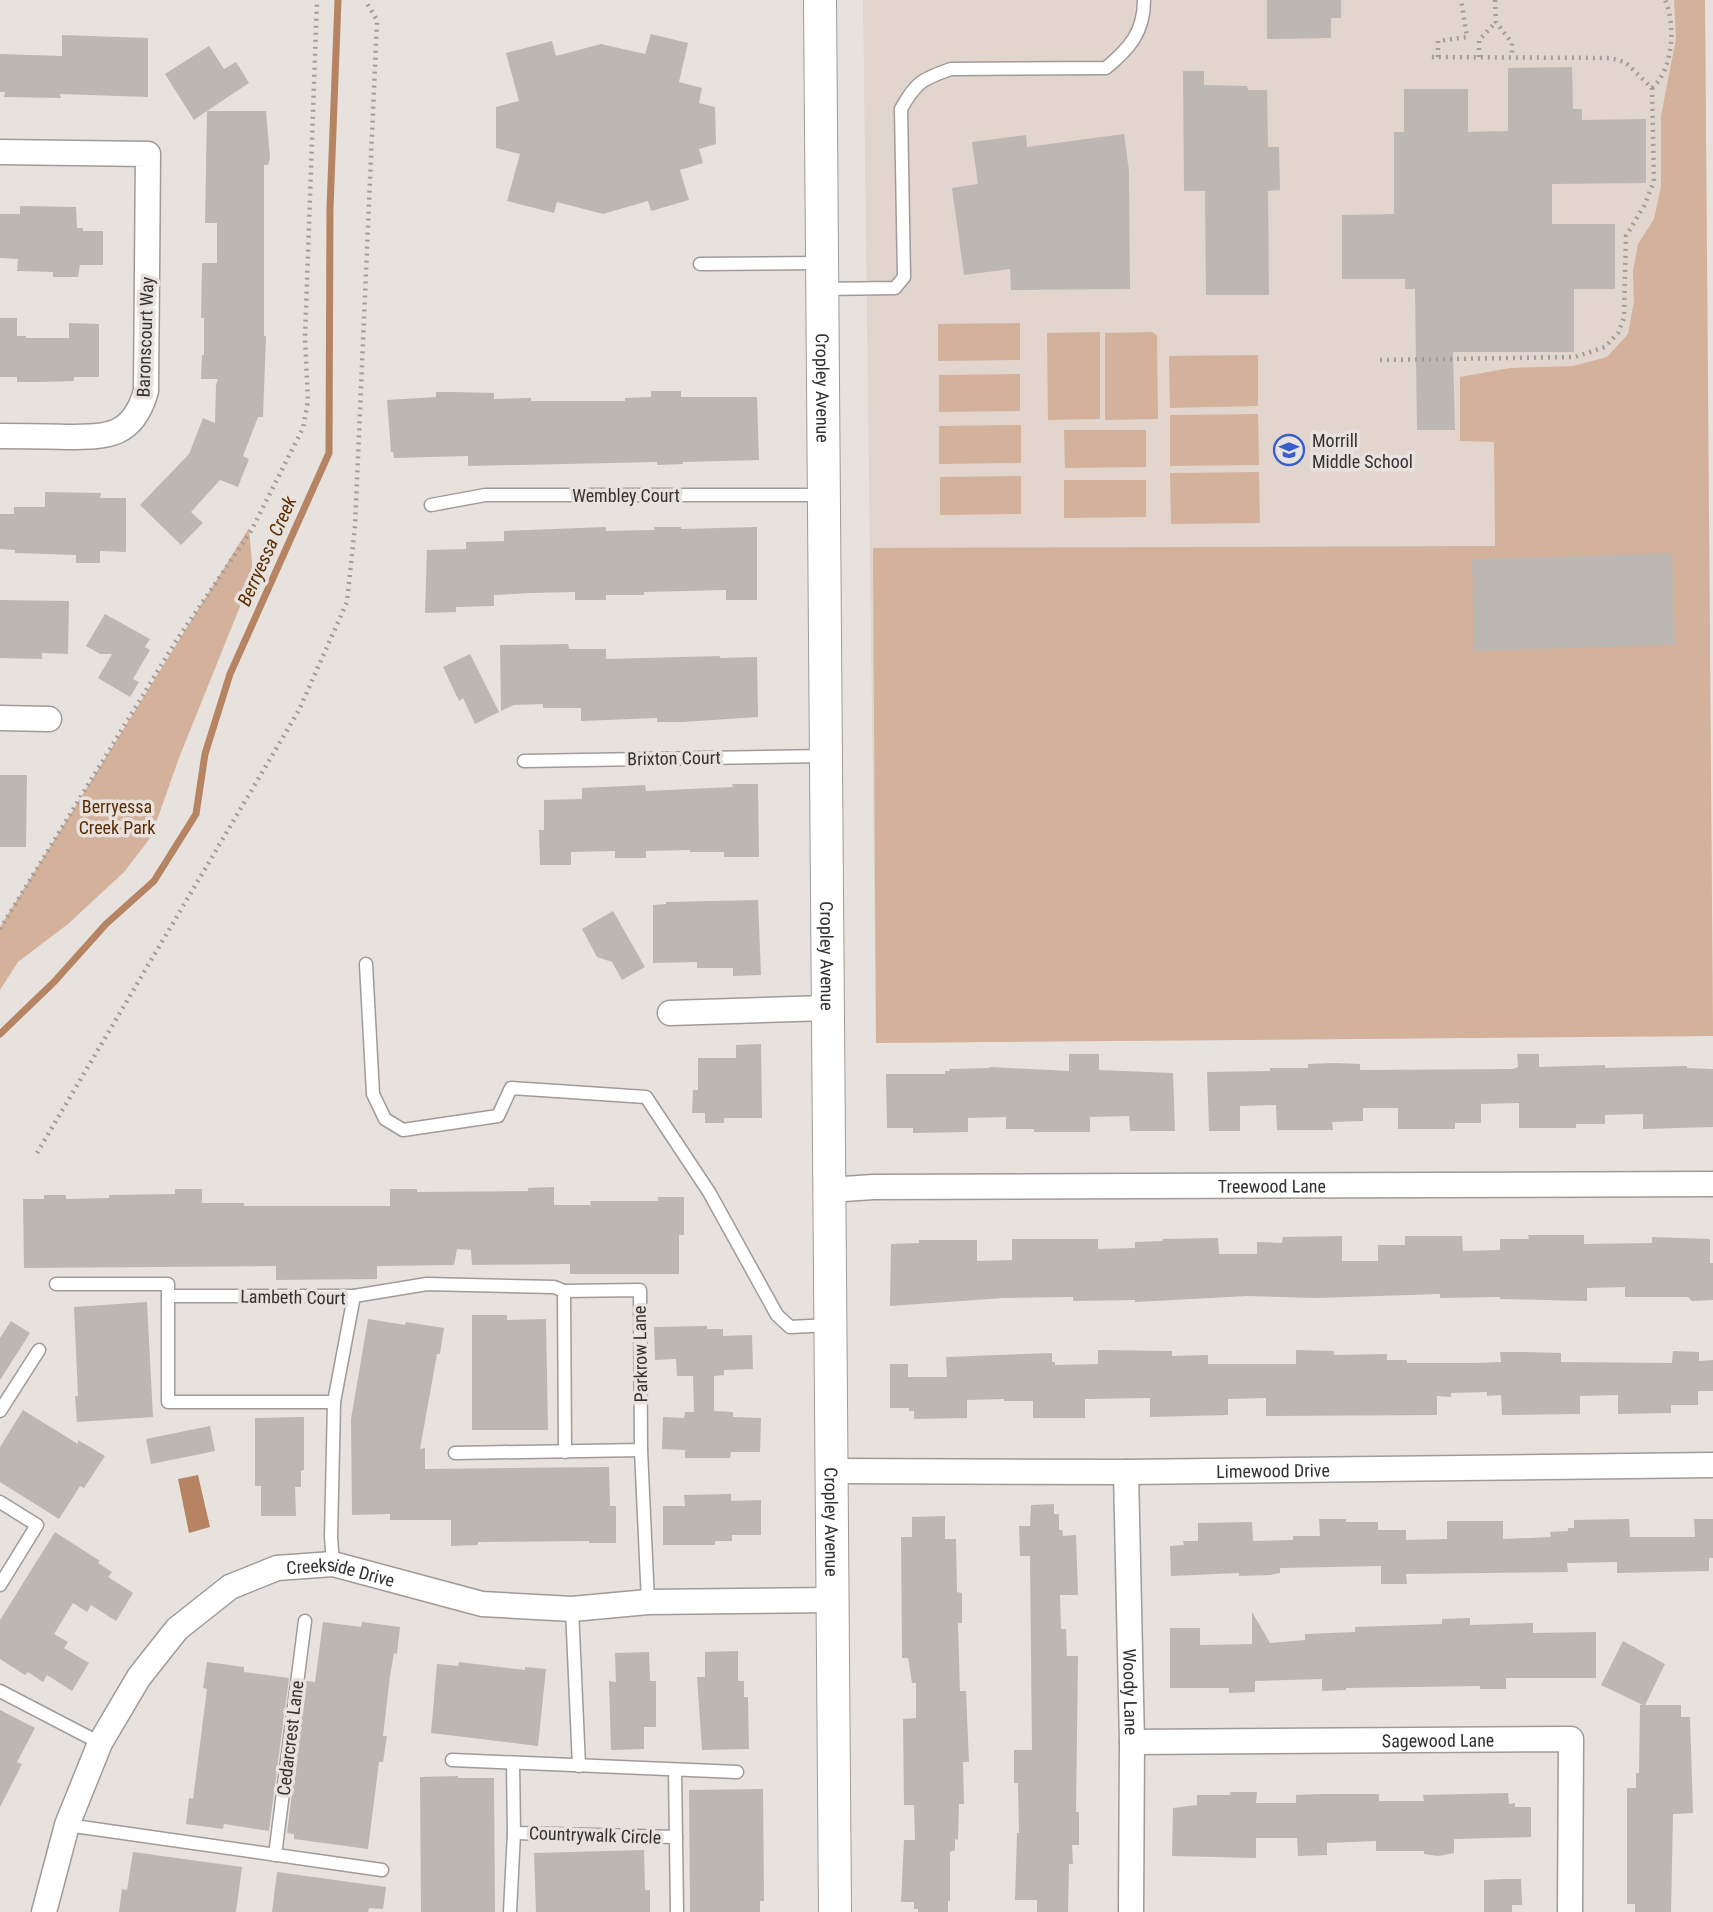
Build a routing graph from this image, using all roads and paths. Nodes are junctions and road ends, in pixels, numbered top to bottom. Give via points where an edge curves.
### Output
1 (317, 0) edge
2 (365, 0) edge
3 (820, 0) edge
4 (1144, 0) edge
5 (1461, 0) edge
6 (1495, 0) edge
7 (1665, 0) edge
8 (1496, 22) junction
9 (1427, 57) dead end
10 (1438, 57) junction
11 (1479, 57) junction
12 (1512, 57) junction
13 (1652, 88) junction
14 (0, 152) edge
15 (700, 264) dead end
16 (821, 276) junction
17 (1380, 360) dead end
18 (0, 436) edge
19 (823, 495) junction
20 (431, 505) dead end
21 (0, 718) edge
22 (48, 719) dead end
23 (825, 756) junction
24 (524, 761) dead end
25 (0, 929) edge
26 (366, 964) dead end
27 (827, 1008) junction
28 (670, 1013) dead end
29 (37, 1153) dead end
30 (1713, 1184) edge
31 (829, 1190) junction
32 (56, 1284) dead end
33 (564, 1291) junction
34 (168, 1296) junction
35 (354, 1296) junction
36 (830, 1325) junction
37 (39, 1350) dead end
38 (334, 1402) junction
39 (0, 1411) edge
40 (641, 1450) junction
41 (565, 1452) junction
42 (455, 1453) dead end
43 (1713, 1465) edge
44 (831, 1471) junction
45 (1126, 1472) junction
46 (0, 1502) edge
47 (332, 1564) junction
48 (0, 1586) edge
49 (833, 1600) junction
50 (648, 1602) junction
51 (572, 1609) junction
52 (305, 1622) dead end
53 (0, 1691) edge
54 (1132, 1742) junction
55 (100, 1743) junction
56 (452, 1760) dead end
57 (513, 1763) junction
58 (579, 1766) junction
59 (675, 1770) junction
60 (737, 1772) dead end
61 (67, 1825) junction
62 (513, 1833) junction
63 (676, 1837) junction
64 (275, 1855) junction
65 (382, 1870) dead end
66 (44, 1912) edge
67 (510, 1912) edge
68 (677, 1912) edge
69 (835, 1912) edge
70 (1131, 1912) edge
71 (1570, 1912) edge

1 - 25 path via 305,325 308,401 303,428 251,531 176,641
2 - 29 path via 377,20 355,526 347,602 299,710
3 - 16 street, Cropley Avenue
4 - 16 lane via 1142,27 1107,68 951,69 913,88 901,109 904,277 895,288
5 - 10 path via 1467,37 1438,41
6 - 8 path
7 - 13 path via 1671,39 1661,80
8 - 11 path via 1479,40
8 - 12 path via 1512,43
9 - 10 path
10 - 11 path
11 - 12 path
12 - 13 path via 1610,58 1625,62
13 - 17 path via 1654,181 1626,236 1624,318 1605,347 1575,357
14 - 18 street, Baronscourt Way via 148,154 146,391 142,407 132,422 102,437
15 - 16 lane
16 - 19 street, Cropley Avenue
19 - 20 lane, Wembley Court via 485,495
19 - 23 street, Cropley Avenue
21 - 22 street
23 - 24 lane, Brixton Court
23 - 27 street, Cropley Avenue
26 - 36 lane via 373,1094 385,1119 403,1130 498,1116 511,1088 646,1097 709,1192 777,1315 790,1326
27 - 28 street
27 - 31 street, Cropley Avenue
30 - 31 street, Treewood Lane
31 - 36 street, Cropley Avenue
32 - 34 lane, Lambeth Court via 168,1284
33 - 35 lane, Parkrow Lane via 427,1284
33 - 40 lane, Parkrow Lane via 640,1290
33 - 41 lane
34 - 35 lane, Lambeth Court
34 - 38 lane via 168,1402
35 - 38 lane, Lambeth Court
36 - 44 street, Cropley Avenue
37 - 39 lane
38 - 47 lane, Lambeth Court
40 - 41 lane
40 - 50 lane, Parkrow Lane
41 - 42 lane
43 - 45 street, Limewood Drive
44 - 45 street, Limewood Drive
44 - 49 street, Cropley Avenue
45 - 54 street, Woody Lane
46 - 48 lane via 37,1525
47 - 51 street, Creekside Drive via 482,1604
47 - 55 street, Creekside Drive via 277,1568 230,1587 177,1629 139,1677
49 - 50 street, Creekside Drive
49 - 69 street, Cropley Avenue
50 - 51 street, Creekside Drive
51 - 58 lane
52 - 64 lane, Cedarcrest Lane
53 - 55 lane
54 - 70 street, Woody Lane
54 - 71 street, Sagewood Lane via 1571,1739
55 - 61 street, Creekside Drive
56 - 57 lane
57 - 58 lane
57 - 62 lane, Countrywalk Circle
58 - 59 lane
59 - 60 lane
59 - 63 lane, Countrywalk Circle
61 - 64 lane
61 - 66 street, Creekside Drive
62 - 63 lane, Countrywalk Circle
62 - 67 lane, Countrywalk Circle
63 - 68 lane, Countrywalk Circle
64 - 65 lane

